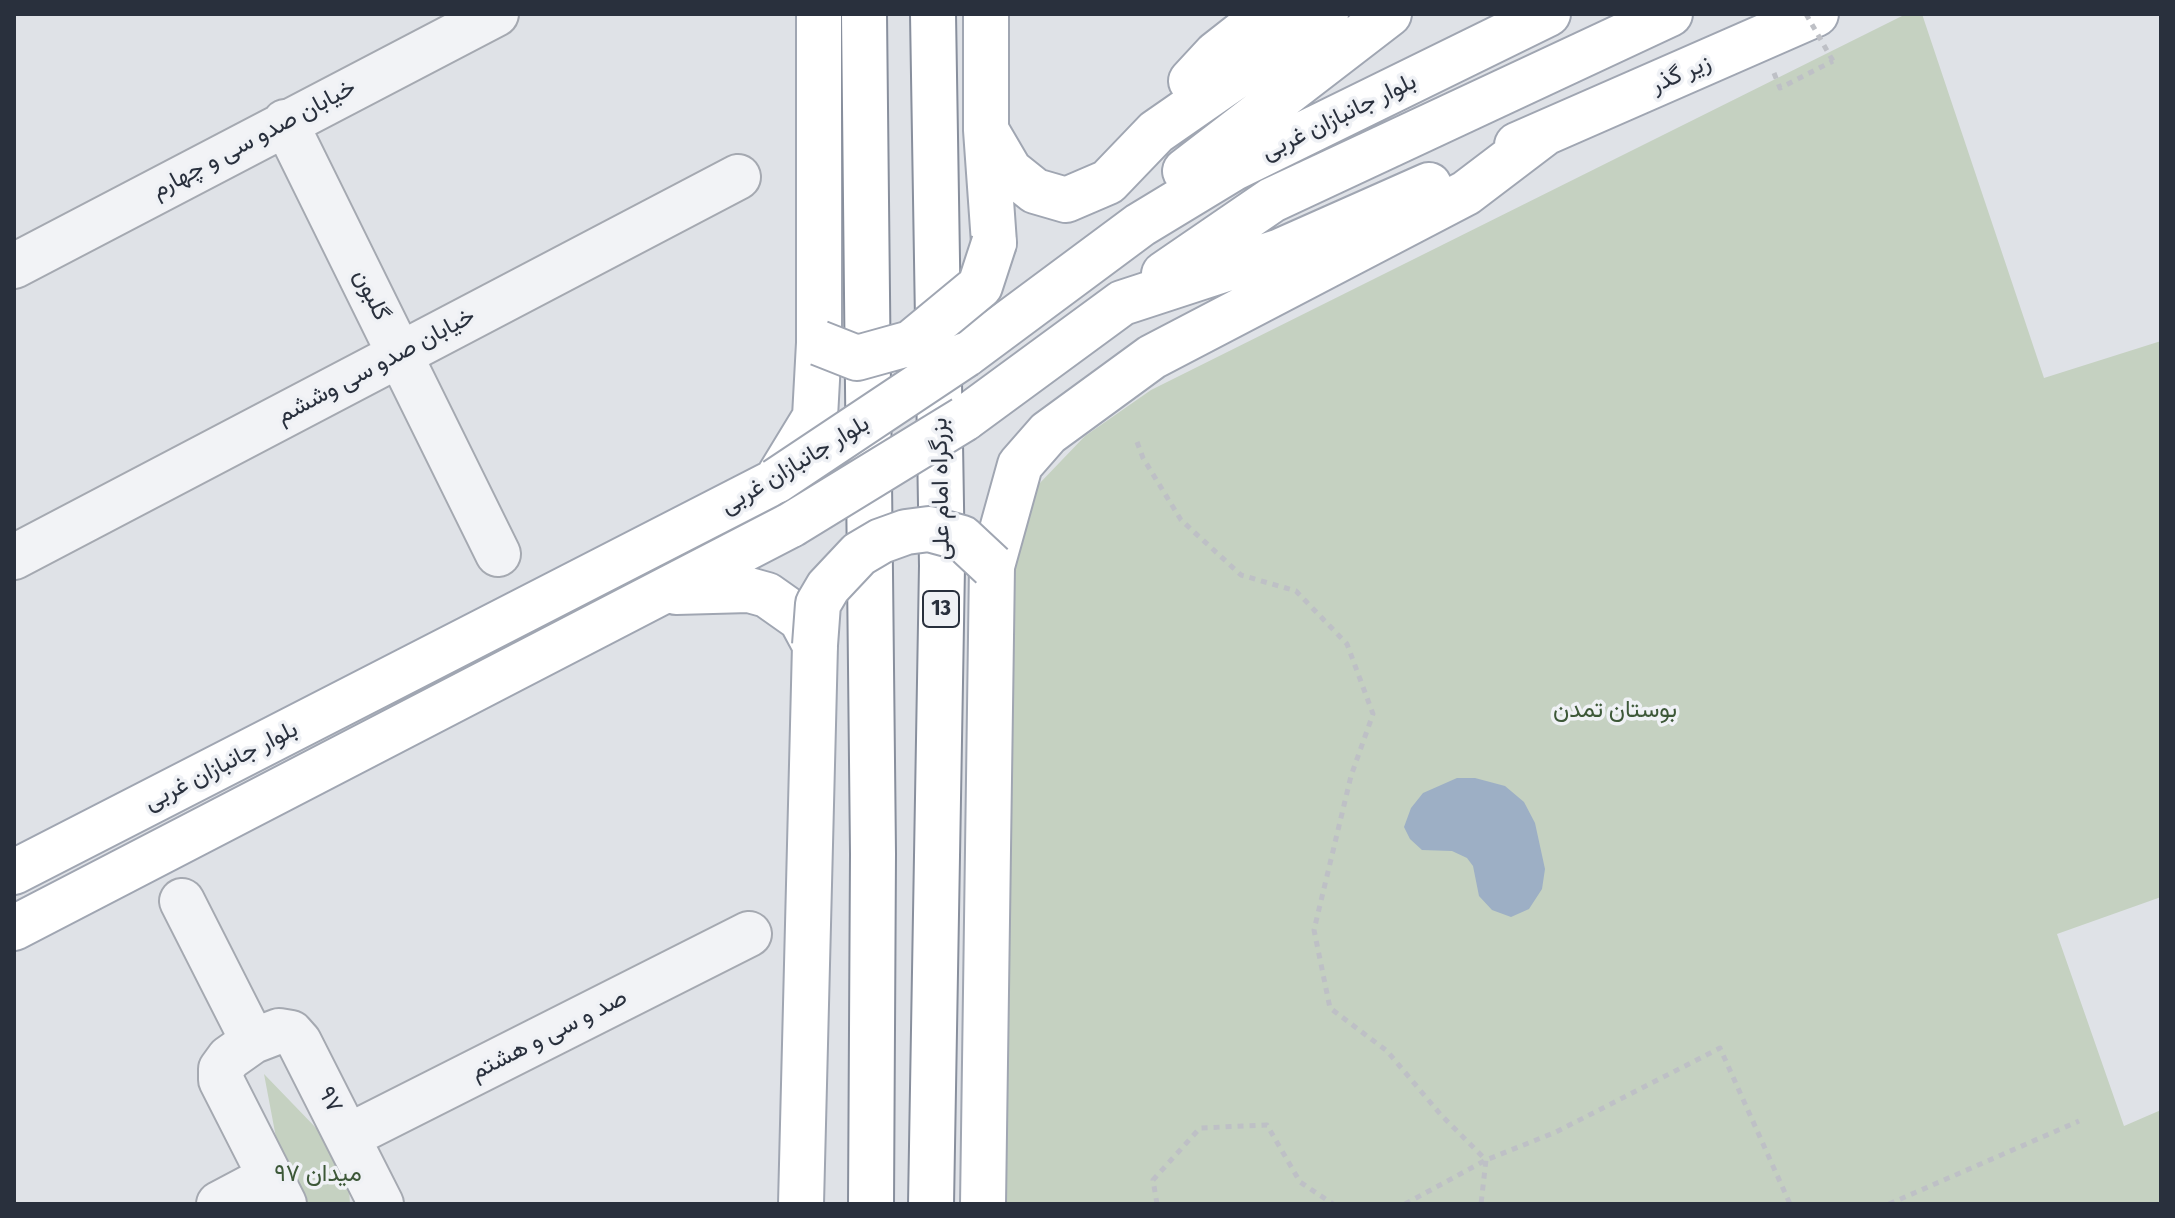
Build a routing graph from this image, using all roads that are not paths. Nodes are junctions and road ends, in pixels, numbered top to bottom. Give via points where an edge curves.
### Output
1 (496, 14) edge
2 (819, 14) edge
3 (864, 14) edge
4 (933, 14) edge
5 (986, 14) edge
6 (1267, 14) edge
7 (1326, 14) edge
8 (1389, 14) edge
9 (1548, 14) edge
10 (1670, 14) edge
11 (1816, 14) edge
12 (285, 122) junction
13 (986, 130) junction
14 (1156, 132) junction
15 (1545, 133) junction
16 (738, 177) dead end
17 (1140, 225) junction
18 (14, 266) edge
19 (1122, 303) junction
20 (819, 343) junction
21 (399, 353) junction
22 (776, 481) junction
23 (498, 554) dead end
24 (14, 557) edge
25 (992, 566) junction
26 (666, 592) junction
27 (815, 645) junction
28 (14, 872) edge
29 (182, 901) dead end
30 (14, 928) edge
31 (749, 934) dead end
32 (253, 1041) junction
33 (349, 1136) junction
34 (277, 1191) edge
35 (219, 1204) edge
36 (381, 1204) edge
37 (801, 1204) edge
38 (871, 1204) edge
39 (931, 1204) edge
40 (983, 1204) edge

1 - 12 street, خیابان صدو سی و چهارم
2 - 20 main road
3 - 38 main road via 873,854
4 - 39 main road, بزرگراه امام علی / 13 via 942,566
5 - 13 main road
6 - 14 main road via 1216,54 1176,96
7 - 14 main road
8 - 17 main road via 1185,170
9 - 17 main road, بلوار جانبازان غربی via 1234,168
10 - 19 main road, بلوار جانبازان غربی via 1272,200
11 - 15 main road, زیر گذر
12 - 18 street, خیابان صدو سی و چهارم
12 - 21 street, گلبون
13 - 14 main road via 1010,171 1035,191 1066,200 1108,182
13 - 20 main road, bridge via 994,243 980,286 911,343 857,358
15 - 19 main road, بلوار جانبازان غربی via 1278,252
15 - 25 main road via 1466,193 1152,357 1048,433 1020,465
16 - 21 street, خیابان صدو سی وششم
17 - 22 main road, بلوار جانبازان غربی, bridge via 965,355
19 - 26 main road, بلوار جانبازان غربی, bridge via 964,419 791,525
20 - 22 main road via 815,417
21 - 23 street, گلبون
21 - 24 street, خیابان صدو سی وششم
22 - 28 main road, بلوار جانبازان غربی
25 - 27 main road, bridge via 962,538 929,529 881,541 859,554 828,587 818,604
25 - 40 main road
26 - 27 main road via 749,590 767,595 801,619
26 - 30 main road, بلوار جانبازان غربی
27 - 37 main road
29 - 32 street
31 - 33 street, صد و سی و هشتم
32 - 33 street, ۹۷ via 279,1031 291,1033
32 - 34 street, ۹۷ via 229,1058 221,1080
33 - 36 street, ۹۷
34 - 35 street

